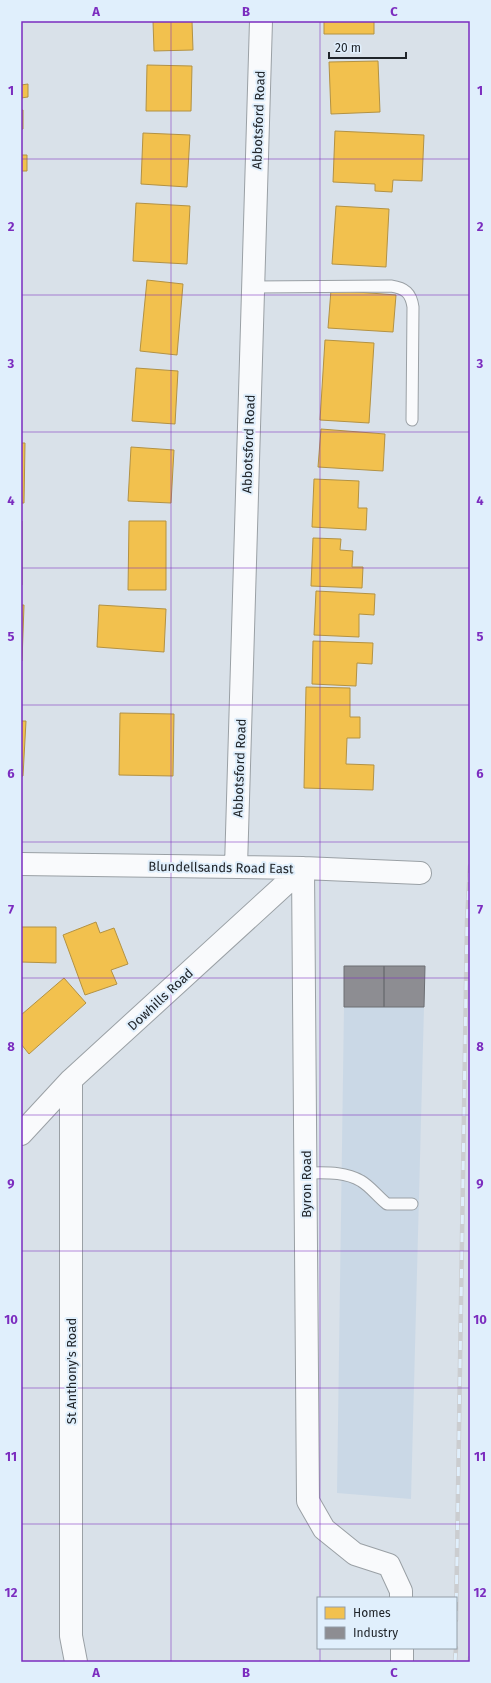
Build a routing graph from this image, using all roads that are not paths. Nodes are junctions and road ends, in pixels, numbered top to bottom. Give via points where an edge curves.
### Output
1 (260, 21) edge
2 (253, 287) junction
3 (412, 420) dead end
4 (21, 864) edge
5 (236, 867) junction
6 (303, 868) junction
7 (420, 873) dead end
8 (71, 1080) junction
9 (21, 1134) edge
10 (306, 1173) junction
11 (412, 1204) dead end
12 (401, 1597) edge
13 (402, 1649) edge
14 (76, 1662) edge
15 (402, 1662) edge

1 - 2 street, Abbotsford Road
2 - 3 lane via 391,286 408,292 413,307
2 - 5 street, Abbotsford Road
4 - 5 street, Blundellsands Road East
5 - 6 street, Blundellsands Road East
6 - 7 street, Blundellsands Road East
6 - 8 street, Dowhills Road
6 - 10 street, Byron Road
8 - 9 street, Dowhills Road
8 - 14 street, St Anthony's Road via 72,1636
10 - 11 lane via 348,1176 362,1181 386,1204
10 - 12 street, Byron Road via 308,1501 324,1530 355,1554 389,1565 401,1591
13 - 15 street

